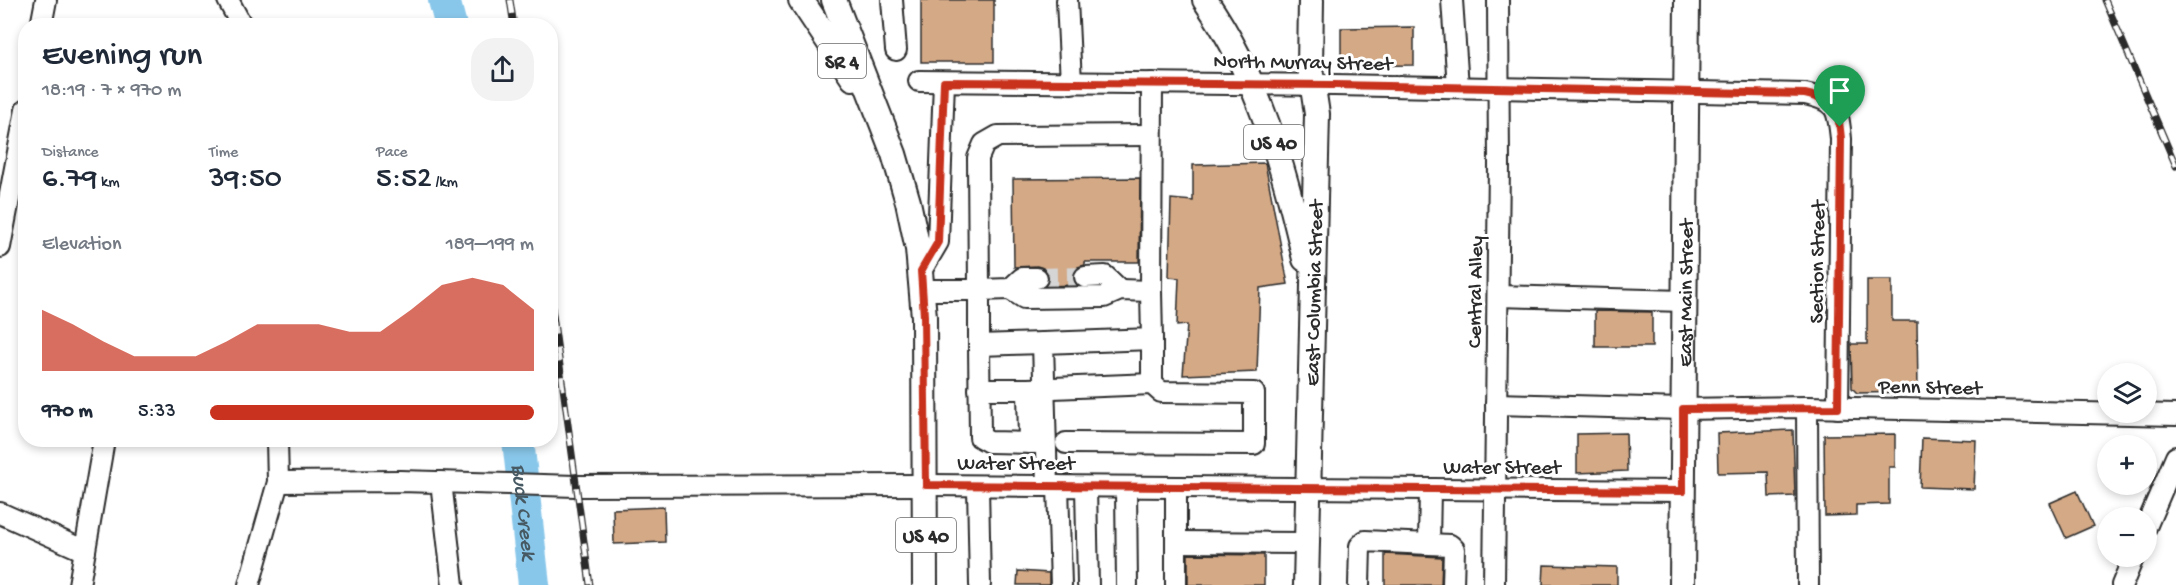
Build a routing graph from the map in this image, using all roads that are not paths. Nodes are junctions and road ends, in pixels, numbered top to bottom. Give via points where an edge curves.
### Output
1 (46, 0) edge
2 (228, 0) edge
3 (801, 0) edge
4 (834, 0) edge
5 (892, 0) edge
6 (1067, 0) edge
7 (1205, 0) edge
8 (1311, 0) edge
9 (1452, 0) edge
10 (1498, 0) edge
11 (1687, 0) edge
12 (43, 18) edge
13 (238, 18) edge
14 (896, 50) dead end
15 (919, 81) dead end
16 (944, 82) junction
17 (1071, 83) junction
18 (1152, 83) junction
19 (1253, 84) junction
20 (1311, 85) junction
21 (1458, 87) junction
22 (1498, 88) junction
23 (1686, 92) junction
24 (882, 122) junction
25 (1840, 127) joint
26 (1151, 135) junction
27 (18, 152) edge
28 (0, 247) edge
29 (1085, 277) tunnel mouth
30 (1036, 278) tunnel mouth
31 (922, 280) junction
32 (1010, 289) junction
33 (979, 290) junction
34 (1120, 290) junction
35 (1151, 291) junction
36 (1313, 296) junction
37 (1498, 296) junction
38 (1684, 301) junction
39 (1152, 339) junction
40 (1043, 343) junction
41 (979, 345) junction
42 (1152, 384) junction
43 (1037, 388) junction
44 (979, 389) junction
45 (1838, 402) junction
46 (1496, 404) junction
47 (1807, 407) junction
48 (1683, 409) junction
49 (2176, 415) edge
50 (1047, 443) junction
51 (103, 447) edge
52 (277, 447) edge
53 (2176, 457) edge
54 (278, 482) junction
55 (441, 482) junction
56 (926, 485) junction
57 (978, 486) junction
58 (1052, 486) junction
59 (1086, 487) junction
60 (1126, 487) junction
61 (1176, 487) junction
62 (1307, 488) junction
63 (1430, 490) junction
64 (1495, 490) junction
65 (1683, 491) junction
66 (2155, 507) edge
67 (0, 513) edge
68 (1177, 542) junction
69 (1307, 543) junction
70 (1429, 543) junction
71 (85, 551) junction
72 (2129, 567) edge
73 (79, 585) edge
74 (249, 585) edge
75 (453, 585) edge
76 (925, 585) edge
77 (980, 585) edge
78 (1061, 585) edge
79 (1088, 585) edge
80 (1127, 585) edge
81 (1176, 585) edge
82 (1306, 585) edge
83 (1359, 585) edge
84 (1453, 585) edge
85 (1494, 585) edge
86 (1682, 585) edge
87 (1808, 585) edge
88 (2122, 585) edge

1 - 12 street
2 - 13 street
3 - 24 main road, SR 4
4 - 24 main road, US 40
5 - 14 street
6 - 17 street
7 - 19 main road, US 40
8 - 20 main road, East Columbia Street
9 - 21 street
10 - 22 street, Central Alley
11 - 23 main road, East Main Street
15 - 16 street, North Murray Street
16 - 17 street, North Murray Street
16 - 31 street via 938,242
17 - 18 street, North Murray Street
18 - 19 street, North Murray Street
18 - 26 street
19 - 20 street, North Murray Street
19 - 36 main road, US 40 via 1293,207
20 - 21 street, North Murray Street
20 - 36 main road, East Columbia Street via 1317,114
21 - 22 street, North Murray Street
22 - 23 street, North Murray Street
22 - 37 street, Central Alley
23 - 25 street, North Murray Street via 1805,94 1834,106
23 - 38 main road, East Main Street
24 - 31 main road, US 40 via 908,202
25 - 45 street, Section Street
26 - 33 street via 998,136 984,144 978,158
26 - 35 street
27 - 28 street
29 - 34 street via 1105,276
30 - 32 street via 1022,278
31 - 33 street
31 - 56 main road, US 40
32 - 33 street
32 - 34 street via 1024,298 1104,297
33 - 41 street
34 - 35 street
35 - 39 street
36 - 62 main road, East Columbia Street / US 40
37 - 38 street
37 - 46 street, Central Alley
38 - 48 main road, East Main Street
39 - 40 street
39 - 42 street
40 - 41 street
40 - 43 street
41 - 44 street
42 - 43 street
42 - 50 street via 1161,392 1254,393 1254,444
43 - 44 street
43 - 50 street
44 - 50 street via 980,437 989,442
45 - 47 street, Penn Street
45 - 49 street, Penn Street
46 - 48 street, Penn Street
46 - 64 street, Central Alley
47 - 48 street, Penn Street
47 - 87 street
48 - 65 main road, East Main Street
50 - 58 street
51 - 71 street
52 - 54 street
53 - 66 street
54 - 55 street, Water Street
54 - 74 street
55 - 56 street, Water Street
55 - 75 street
56 - 57 street, Water Street
56 - 76 main road, US 40
57 - 58 street, Water Street
57 - 77 street
58 - 59 street, Water Street
58 - 78 street
59 - 60 street, Water Street
59 - 79 street
60 - 61 street, Water Street
60 - 80 street
61 - 62 street, Water Street
61 - 68 street
62 - 63 street, Water Street
62 - 69 main road, East Columbia Street / US 40
63 - 64 street, Water Street
63 - 70 street
64 - 65 street, Water Street
64 - 85 street, Central Alley
65 - 86 main road, East Main Street
67 - 71 street
68 - 69 street
68 - 81 street
69 - 82 main road, East Columbia Street / US 40
70 - 83 street via 1362,542
70 - 84 street via 1452,546
71 - 73 street
72 - 88 street

